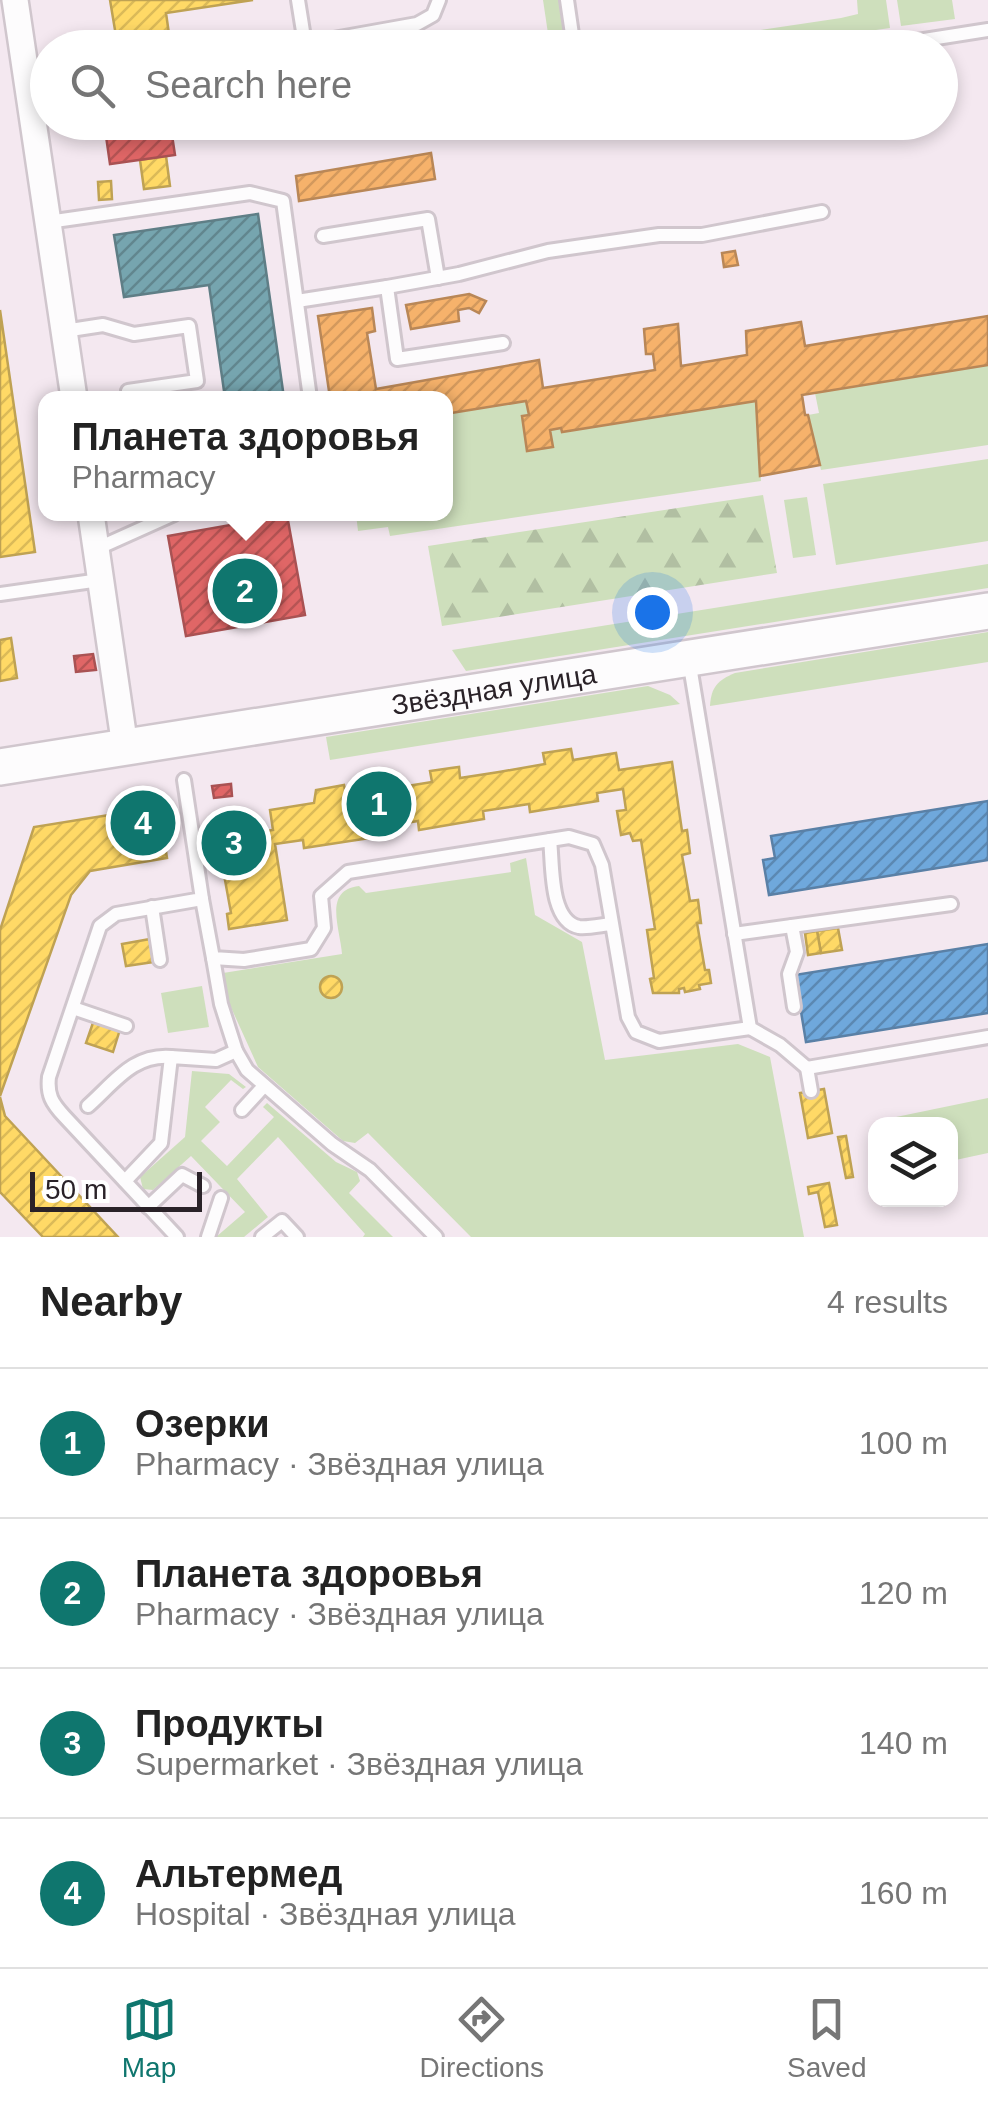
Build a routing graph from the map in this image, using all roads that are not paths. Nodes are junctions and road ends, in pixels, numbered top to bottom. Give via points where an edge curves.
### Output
1 (298, 0) edge
2 (439, 0) edge
3 (567, 0) edge
4 (11, 12) edge
5 (394, 29) joint
6 (302, 30) edge
7 (388, 30) edge
8 (571, 30) edge
9 (988, 30) edge
10 (958, 35) edge
11 (30, 63) edge
12 (42, 140) edge
13 (822, 212) dead end
14 (48, 222) junction
15 (323, 236) dead end
16 (438, 278) junction
17 (387, 287) junction
18 (297, 300) junction
19 (64, 331) junction
20 (503, 343) dead end
21 (128, 390) dead end
22 (73, 391) edge
23 (309, 391) edge
24 (92, 521) edge
25 (158, 521) edge
26 (96, 549) junction
27 (100, 580) junction
28 (0, 594) edge
29 (988, 611) edge
30 (689, 658) junction
31 (125, 747) junction
32 (0, 767) edge
33 (184, 780) dead end
34 (550, 840) junction
35 (202, 899) junction
36 (951, 904) dead end
37 (152, 907) junction
38 (611, 924) junction
39 (792, 926) junction
40 (734, 934) junction
41 (213, 958) junction
42 (160, 960) dead end
43 (794, 1006) dead end
44 (73, 1008) junction
45 (126, 1026) dead end
46 (750, 1028) junction
47 (988, 1037) edge
48 (236, 1051) junction
49 (171, 1056) junction
50 (807, 1068) junction
51 (264, 1086) junction
52 (811, 1091) dead end
53 (88, 1106) dead end
54 (242, 1110) dead end
55 (125, 1181) junction
56 (203, 1186) dead end
57 (221, 1198) dead end
58 (148, 1206) junction
59 (176, 1237) edge
60 (208, 1237) edge
61 (262, 1237) edge
62 (297, 1237) edge
63 (436, 1237) edge

1 - 6 lane
2 - 5 lane via 432,15
3 - 8 lane
4 - 11 street
5 - 7 lane
9 - 10 lane
12 - 14 street
13 - 16 lane via 702,235 548,251
14 - 18 lane via 250,193 283,201
14 - 19 street
15 - 16 lane via 428,219
16 - 17 lane
17 - 18 lane
17 - 20 lane via 397,359
18 - 23 lane
19 - 21 lane via 103,325 134,334 188,326 197,382
19 - 22 street
24 - 26 street
25 - 26 lane
26 - 27 street
27 - 28 lane
27 - 31 street
29 - 30 street, Звёздная улица
30 - 31 street, Звёздная улица
30 - 40 lane
31 - 32 street, Звёздная улица
33 - 35 lane
34 - 38 lane via 592,844 602,864
34 - 38 lane via 558,909 576,926
34 - 41 lane via 348,872 322,896 324,928 311,949
35 - 37 lane
35 - 41 lane
36 - 39 lane
37 - 42 lane
37 - 44 lane via 116,914 100,926
38 - 46 lane via 636,1032 658,1041
39 - 40 lane
39 - 43 lane
40 - 46 lane
41 - 48 lane
44 - 45 lane
44 - 55 lane via 49,1076 51,1101
46 - 50 lane
47 - 50 lane
48 - 49 lane via 216,1060
48 - 51 lane
49 - 53 lane via 138,1060
49 - 55 lane via 161,1143
50 - 52 lane
51 - 54 lane
51 - 63 lane via 370,1170
55 - 58 lane
56 - 58 lane via 182,1175
57 - 60 lane
58 - 59 lane
61 - 62 lane via 282,1221

